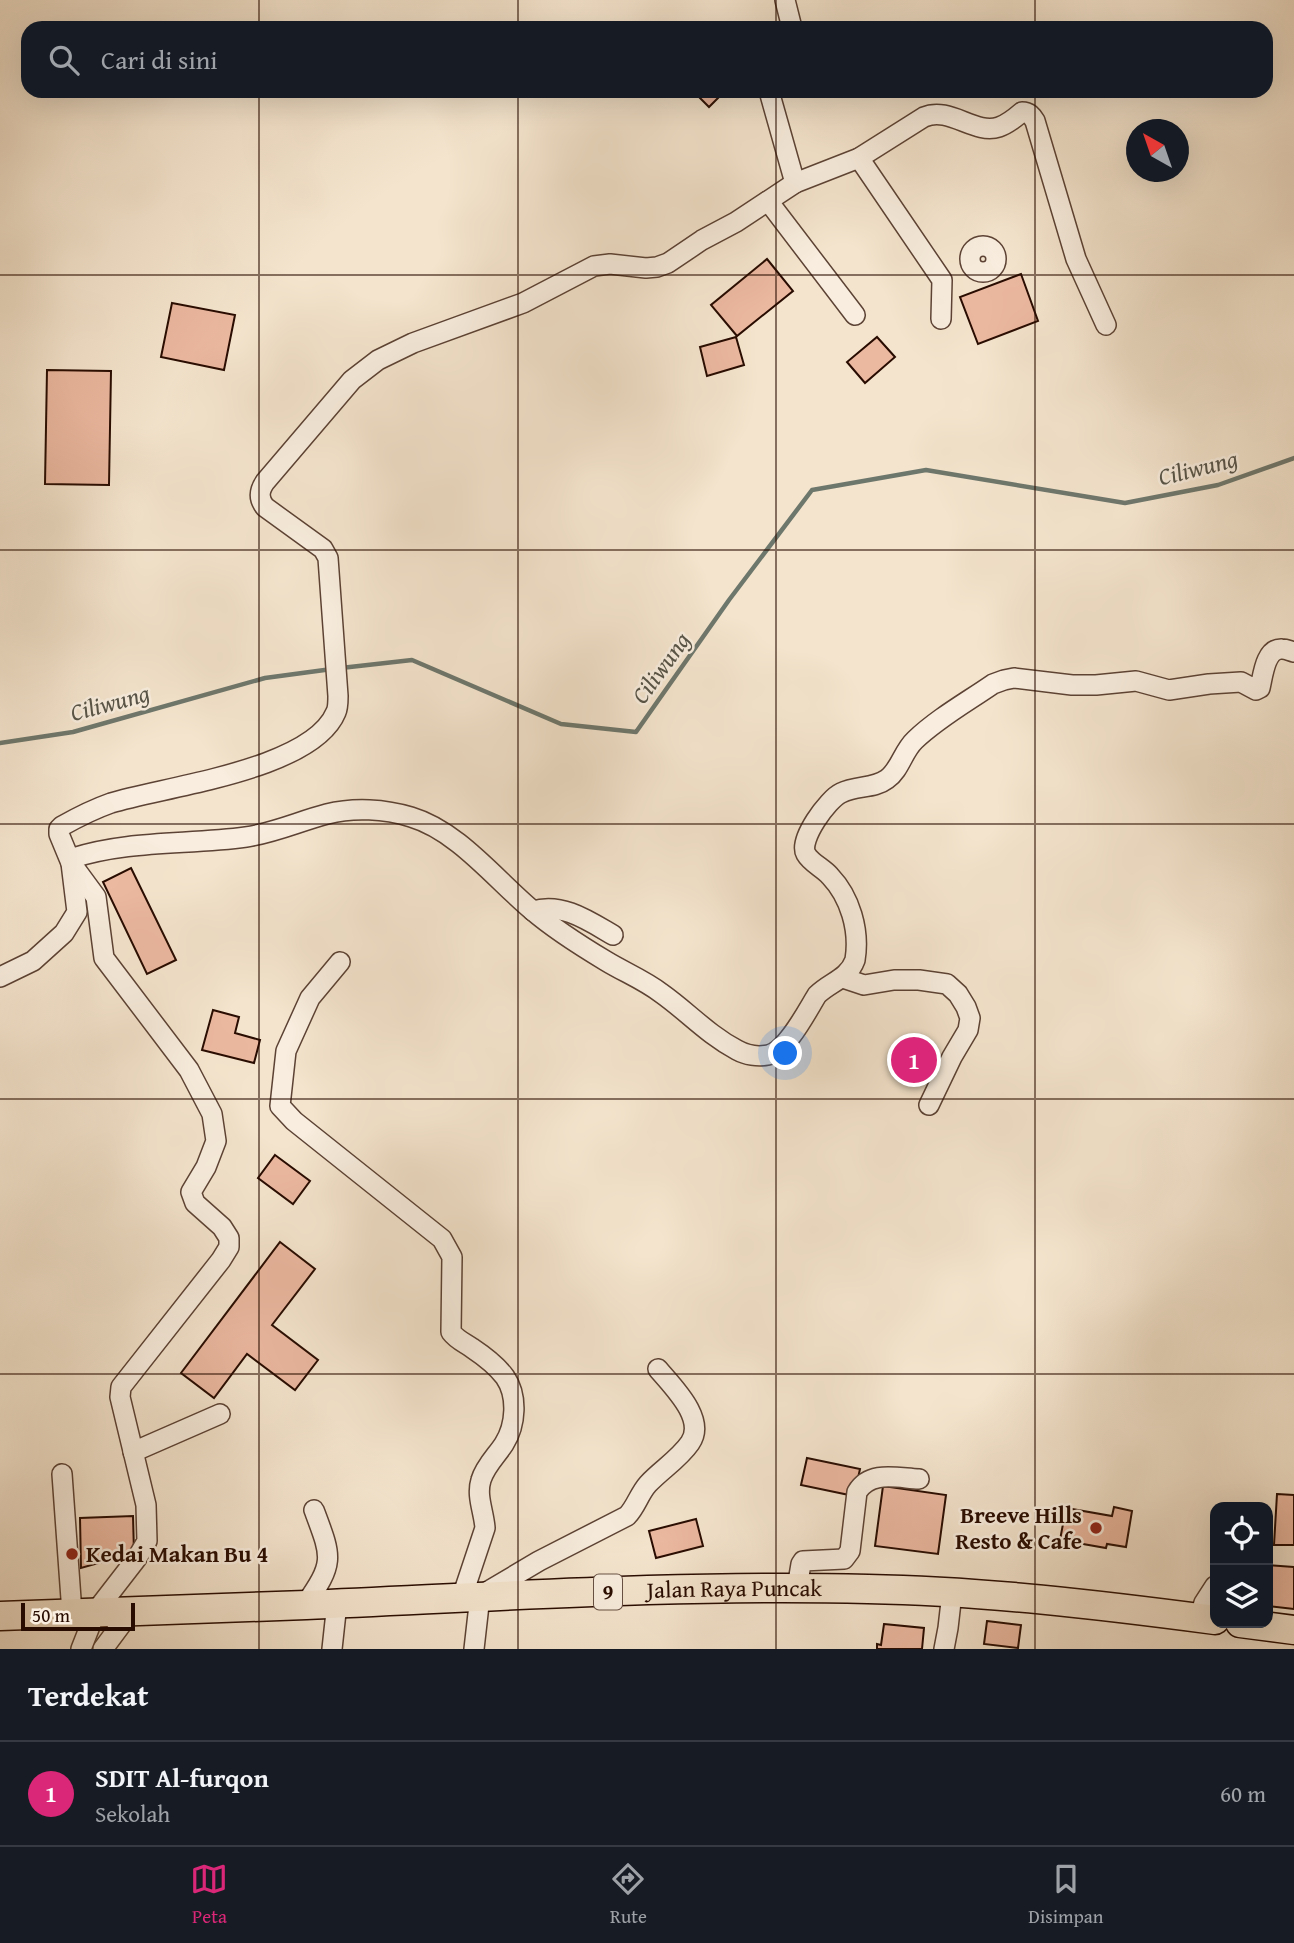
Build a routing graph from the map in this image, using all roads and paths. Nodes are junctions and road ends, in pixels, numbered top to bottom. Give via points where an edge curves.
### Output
1 (785, 0) edge
2 (790, 21) edge
3 (771, 98) edge
4 (859, 158) junction
5 (795, 183) junction
6 (768, 201) junction
7 (971, 265) dead end
8 (942, 281) junction
9 (855, 315) dead end
10 (942, 318) dead end
11 (1106, 325) dead end
12 (1294, 652) edge
13 (71, 863) junction
14 (533, 911) junction
15 (613, 934) dead end
16 (340, 962) dead end
17 (0, 977) edge
18 (843, 978) junction
19 (929, 1105) dead end
20 (658, 1369) dead end
21 (220, 1414) dead end
22 (133, 1452) junction
23 (62, 1474) dead end
24 (919, 1479) dead end
25 (314, 1510) dead end
26 (797, 1588) junction
27 (953, 1593) junction
28 (1210, 1594) edge
29 (471, 1597) junction
30 (337, 1603) junction
31 (305, 1605) junction
32 (132, 1610) junction
33 (84, 1612) junction
34 (0, 1616) edge
35 (1207, 1619) edge
36 (1273, 1627) edge
37 (1294, 1630) edge
38 (81, 1649) edge
39 (103, 1649) edge
40 (332, 1649) edge
41 (474, 1649) edge
42 (944, 1649) edge

1 - 2 street
3 - 5 street
4 - 5 street
4 - 8 street
4 - 11 street via 930,114 989,129 1028,113 1035,121 1076,260
5 - 6 street
6 - 9 street
6 - 13 street via 663,265 594,265 523,303 413,343 362,370 260,491 265,507 323,549 328,558 336,712 310,741 260,766 109,804 62,826 59,834
7 - 8 street
8 - 10 street
12 - 18 street via 1274,651 1256,690 1242,682 1169,690 1136,681 1072,685 1004,680 924,732 905,751 888,779 832,800 805,841 807,856 835,881 851,910 856,956
13 - 14 street via 73,858 120,846 249,837 327,814 374,810 413,817 440,831
13 - 17 street via 77,912 64,933 33,961
13 - 22 street via 96,897 104,958 189,1070 212,1114 216,1141 191,1192 195,1203 222,1227 230,1241 221,1260 121,1387
14 - 15 street via 569,912
14 - 18 street via 661,993 715,1037 748,1054 764,1056 779,1050 817,995
16 - 29 street via 310,998 286,1051 280,1106 442,1239 452,1257 451,1332 504,1374 510,1386 513,1420 509,1433 480,1483 485,1528
18 - 19 street via 864,985 894,980 947,984 958,995 970,1018 968,1030
20 - 29 street via 692,1415 696,1429 688,1446 642,1491 627,1516
21 - 22 street
22 - 33 street via 146,1505 147,1541 137,1558
23 - 33 street
24 - 26 street via 879,1477 859,1487 848,1557 803,1561
25 - 31 street via 328,1563 325,1576
26 - 27 highway, Jalan Raya Puncak / 9
26 - 29 highway, Jalan Raya Puncak / 9
27 - 35 highway, Jalan Raya Puncak / 9
27 - 42 street
28 - 35 street via 1204,1603
29 - 30 highway, Jalan Raya Puncak / 9
29 - 41 street
30 - 31 highway, Jalan Raya Puncak / 9
30 - 40 street
31 - 32 highway, Jalan Raya Puncak / 9
32 - 33 highway, Jalan Raya Puncak / 9
32 - 39 street
33 - 34 highway, Jalan Raya Puncak / 9
33 - 38 street
36 - 37 highway

